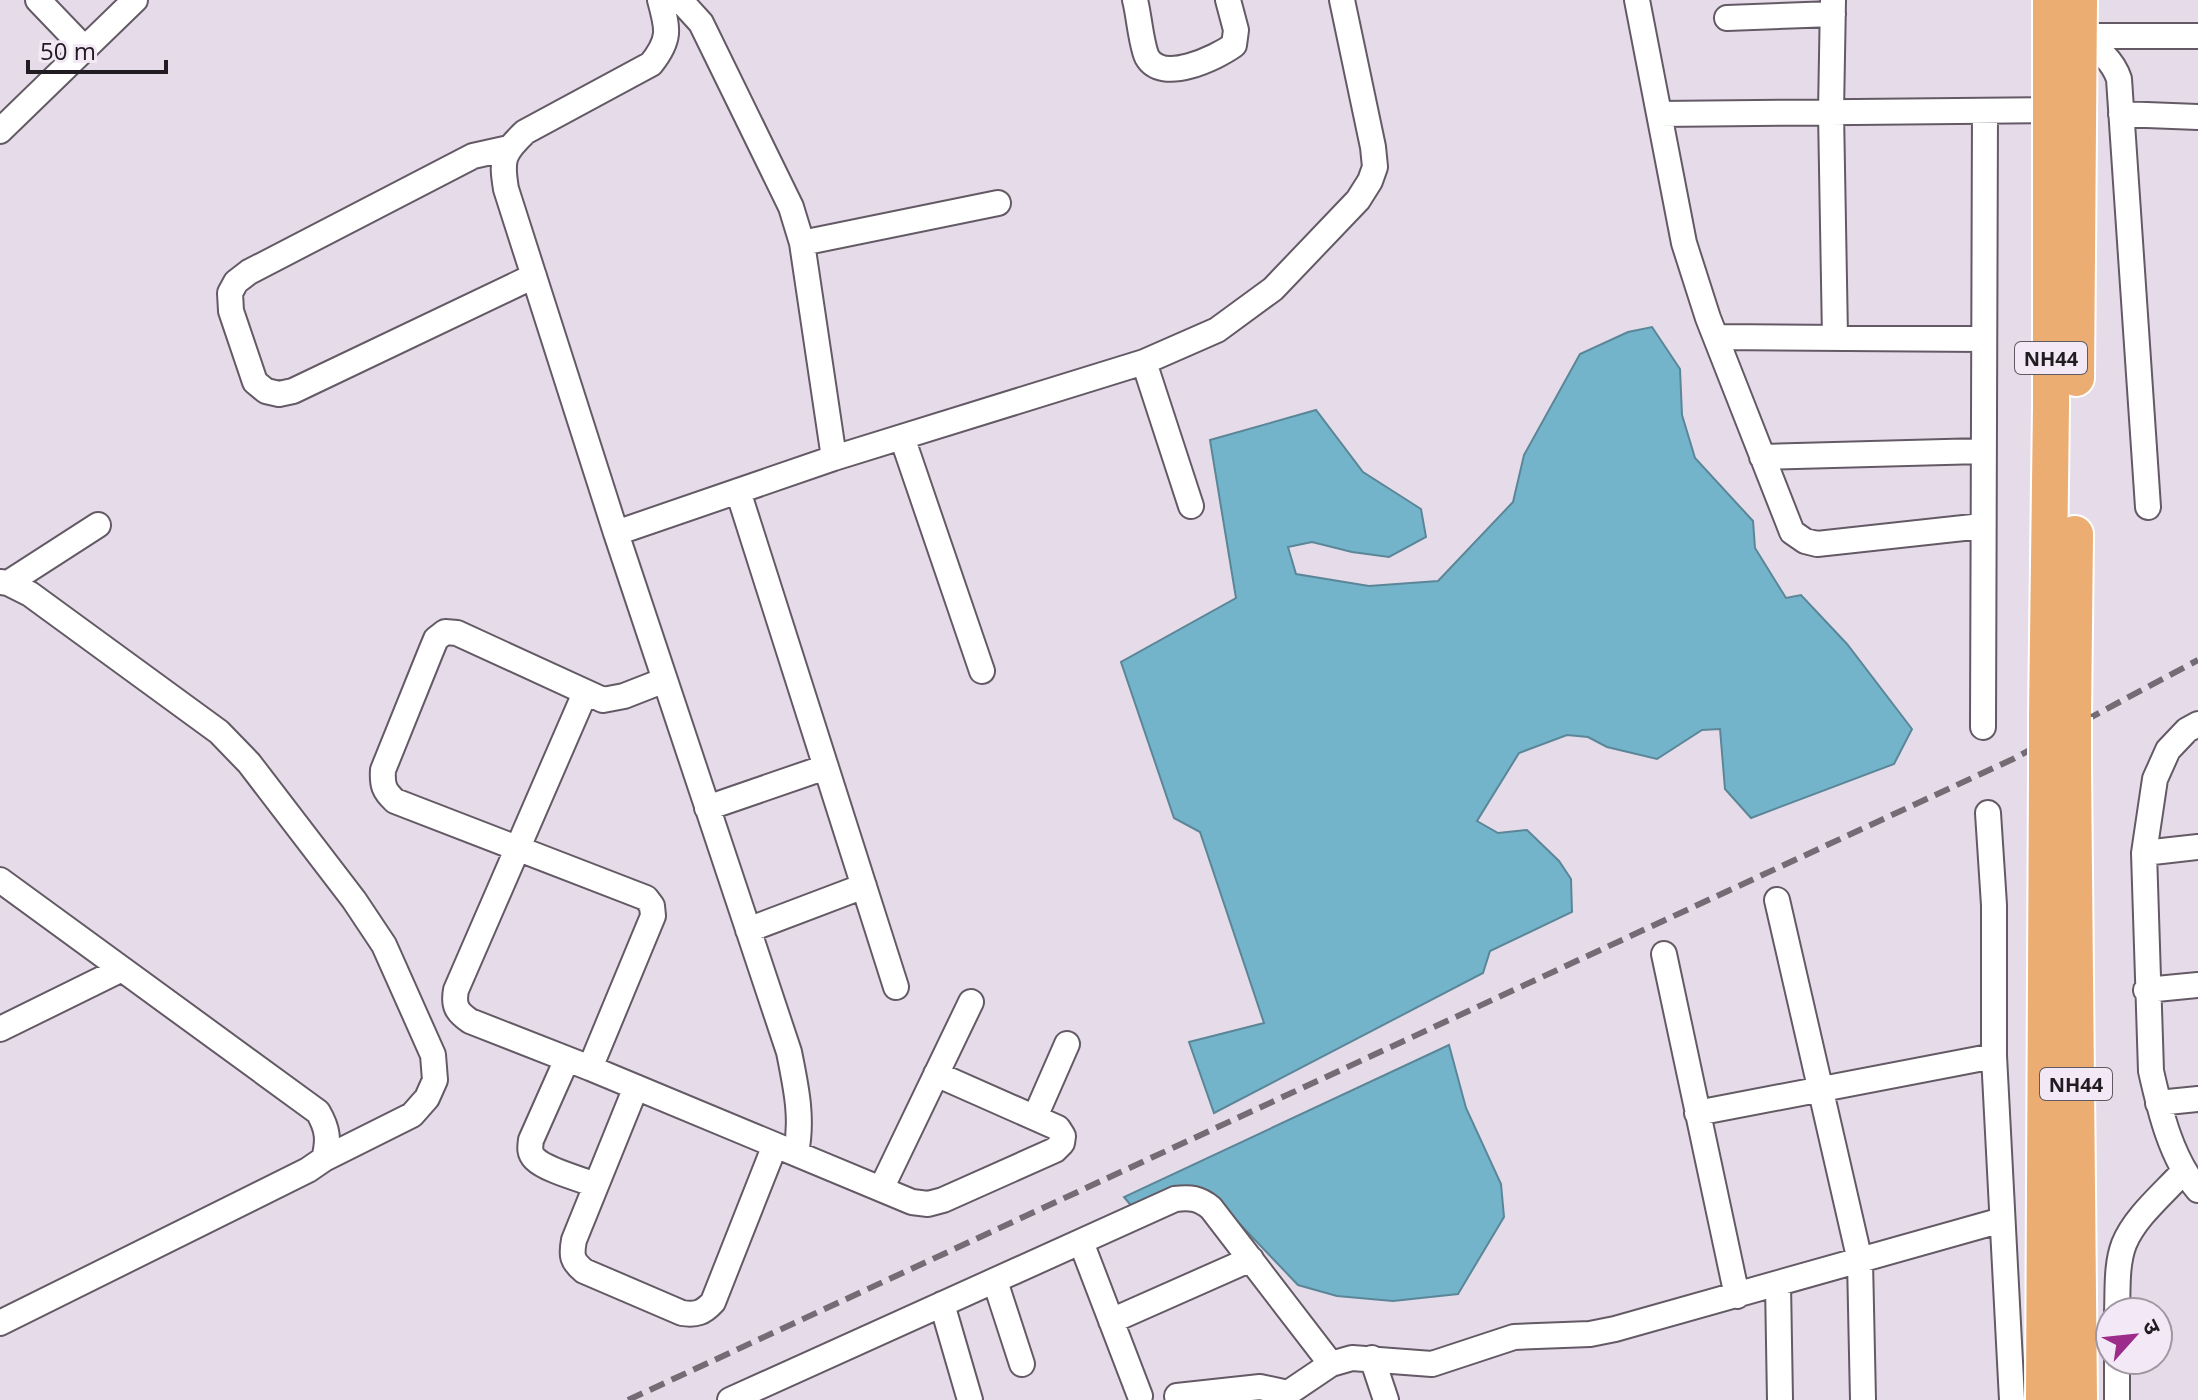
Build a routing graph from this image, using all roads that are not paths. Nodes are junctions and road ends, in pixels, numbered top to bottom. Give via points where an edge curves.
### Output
1 (38, 0) edge
2 (135, 0) edge
3 (660, 0) edge
4 (680, 0) edge
5 (1135, 0) edge
6 (1228, 0) edge
7 (1342, 0) edge
8 (1637, 0) edge
9 (2051, 0) edge
10 (2079, 0) edge
11 (1833, 7) edge
12 (1727, 18) dead end
13 (2079, 36) junction
14 (2198, 36) edge
15 (85, 49) junction
16 (2051, 110) junction
17 (1985, 111) junction
18 (1831, 112) junction
19 (1659, 114) junction
20 (2121, 114) junction
21 (2198, 117) edge
22 (0, 131) edge
23 (509, 148) junction
24 (998, 203) dead end
25 (802, 243) junction
26 (534, 276) junction
27 (1716, 337) junction
28 (1835, 337) junction
29 (1983, 339) junction
30 (1144, 362) junction
31 (902, 437) junction
32 (1982, 451) junction
33 (1762, 457) junction
34 (834, 458) junction
35 (738, 491) junction
36 (1191, 506) dead end
37 (2148, 507) dead end
38 (98, 525) dead end
39 (1982, 526) junction
40 (616, 533) junction
41 (4, 583) edge
42 (982, 671) dead end
43 (665, 680) junction
44 (585, 693) junction
45 (2060, 717) junction
46 (2198, 724) edge
47 (1983, 727) dead end
48 (826, 767) junction
49 (2060, 770) junction
50 (707, 808) junction
51 (1988, 813) dead end
52 (2198, 847) edge
53 (517, 850) junction
54 (2144, 853) junction
55 (0, 880) edge
56 (864, 886) junction
57 (1777, 900) dead end
58 (748, 930) junction
59 (1664, 954) dead end
60 (122, 969) junction
61 (2198, 985) edge
62 (896, 987) dead end
63 (2146, 990) junction
64 (971, 1002) dead end
65 (0, 1029) edge
66 (1067, 1044) dead end
67 (1994, 1056) junction
68 (567, 1059) junction
69 (590, 1068) junction
70 (936, 1074) junction
71 (636, 1087) junction
72 (1822, 1089) junction
73 (2198, 1099) edge
74 (2158, 1103) junction
75 (1697, 1113) junction
76 (1035, 1117) junction
77 (786, 1149) junction
78 (324, 1159) junction
79 (2190, 1181) edge
80 (596, 1185) junction
81 (881, 1189) junction
82 (2002, 1220) junction
83 (1081, 1242) junction
84 (1251, 1259) junction
85 (1860, 1261) junction
86 (995, 1281) junction
87 (1778, 1284) junction
88 (1737, 1296) junction
89 (2117, 1296) edge
90 (942, 1304) junction
91 (1111, 1321) junction
92 (0, 1323) edge
93 (1372, 1358) junction
94 (1022, 1364) dead end
95 (1331, 1364) junction
96 (2117, 1376) edge
97 (1140, 1396) dead end
98 (1177, 1396) dead end
99 (1285, 1396) edge
100 (730, 1400) edge
101 (970, 1400) edge
102 (1386, 1400) edge
103 (1780, 1400) edge
104 (1863, 1400) edge
105 (2012, 1400) edge
106 (2044, 1400) edge
107 (2079, 1400) edge
108 (2117, 1400) edge

1 - 15 street
2 - 15 street
3 - 23 street via 666,23 664,47 651,64 525,132
4 - 25 street via 701,23 791,207
5 - 6 street via 1148,57 1158,67 1173,70 1219,56 1234,45
7 - 30 street via 1373,147 1370,181 1273,289 1217,330
8 - 19 street
9 - 16 highway, NH44
10 - 13 highway, NH44
11 - 12 street
11 - 18 street
13 - 14 street
13 - 20 street via 2114,66
13 - 45 highway, NH44
15 - 22 street
16 - 17 street
16 - 45 highway, NH44 via 2051,407
17 - 18 street
17 - 29 street
18 - 19 street
18 - 28 street
19 - 27 street via 1684,243
20 - 21 street
20 - 37 street
23 - 26 street via 502,163 506,189
23 - 26 street via 473,156 249,272 230,293 231,311 255,382 279,394
24 - 25 street
25 - 34 street
26 - 40 street
27 - 28 street
27 - 33 street
28 - 29 street
29 - 32 street
30 - 31 street
30 - 36 street
31 - 34 street
31 - 42 street
32 - 33 street
32 - 39 street
33 - 39 street via 1792,532 1805,541 1817,544
34 - 35 street
35 - 40 street
35 - 48 street
38 - 41 street
39 - 47 street
40 - 43 street
41 - 78 street via 30,594 219,732 249,763 384,945 433,1055 435,1080 412,1115
43 - 44 street via 612,700
43 - 50 street
44 - 53 street
44 - 53 street via 457,633 445,632 436,639 382,783 395,801
45 - 49 highway, NH44, bridge
46 - 54 street via 2168,750 2155,779
48 - 50 street
48 - 56 street
49 - 106 highway, NH44
49 - 107 highway, NH44
50 - 58 street
51 - 67 street
52 - 54 street
53 - 68 street via 453,1002 470,1021
53 - 69 street via 646,898 652,906 653,916
54 - 63 street
55 - 60 street
56 - 58 street
56 - 62 street
57 - 72 street
58 - 77 street via 795,1083 800,1133
59 - 75 street
60 - 65 street
60 - 78 street via 318,1112 327,1127
61 - 63 street
63 - 74 street
64 - 70 street
66 - 76 street
67 - 72 street
67 - 82 street
68 - 69 street
68 - 80 street via 530,1152 542,1164
69 - 71 street
70 - 76 street
70 - 81 street
71 - 77 street
71 - 80 street
72 - 75 street
72 - 85 street
73 - 74 street
74 - 79 street
75 - 88 street
76 - 81 street via 1063,1136 1055,1150 928,1204
77 - 80 street via 713,1302 694,1315 573,1262 574,1240
77 - 81 street
78 - 92 street
79 - 89 street via 2134,1227 2123,1246
82 - 85 street
82 - 105 street
83 - 84 street via 1189,1197 1211,1208
83 - 86 street
83 - 91 street
84 - 91 street
84 - 95 street
85 - 87 street
85 - 104 street
86 - 90 street
86 - 94 street
87 - 88 street
87 - 103 street
88 - 93 street via 1590,1334 1514,1337 1432,1364
90 - 100 street
90 - 101 street
91 - 97 street
93 - 95 street
93 - 102 street
95 - 99 street
96 - 108 street
98 - 99 street via 1260,1387

